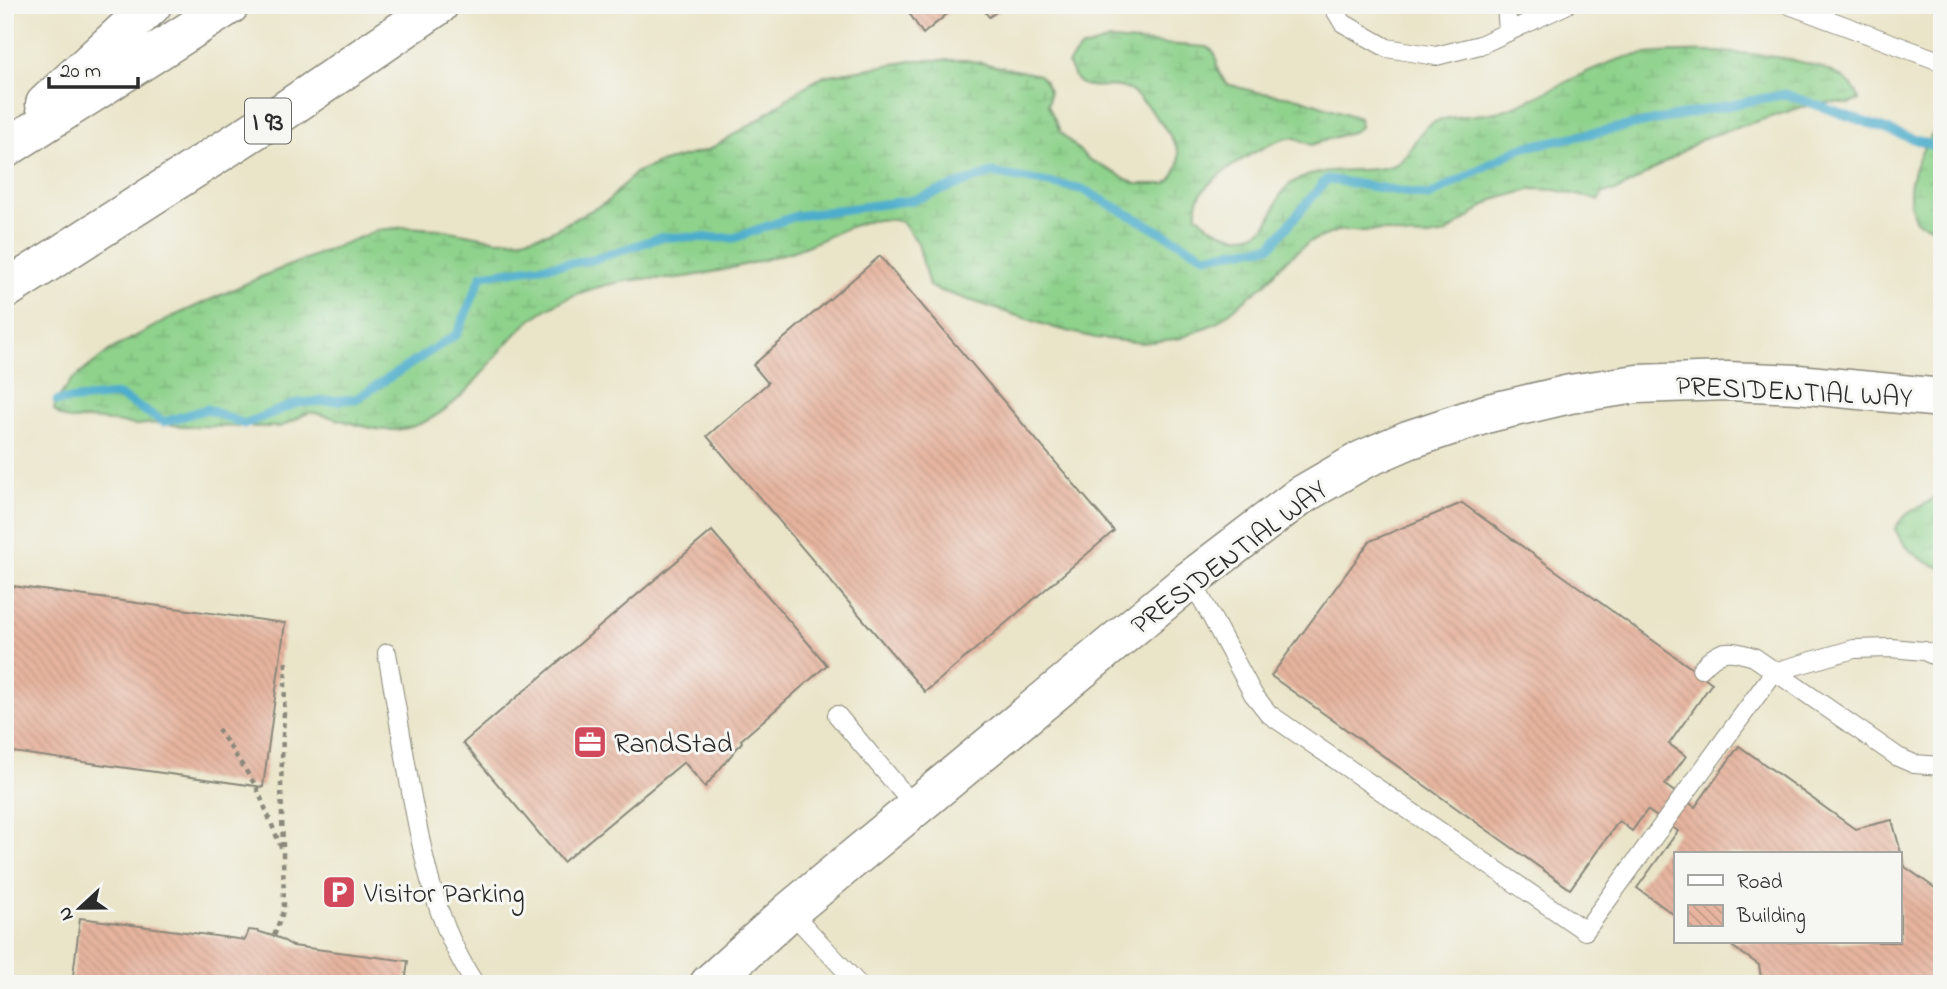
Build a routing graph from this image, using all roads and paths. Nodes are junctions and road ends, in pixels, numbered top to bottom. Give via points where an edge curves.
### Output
1 (152, 5) edge
2 (230, 5) edge
3 (439, 5) edge
4 (1332, 5) edge
5 (1506, 5) edge
6 (1566, 5) edge
7 (1789, 5) edge
8 (1508, 32) junction
9 (1942, 62) edge
10 (5, 142) edge
11 (5, 149) edge
12 (5, 290) edge
13 (1942, 398) edge
14 (1191, 579) junction
15 (387, 653) dead end
16 (1942, 659) edge
17 (286, 663) dead end
18 (1701, 669) dead end
19 (1774, 672) junction
20 (837, 715) dead end
21 (218, 729) dead end
22 (1942, 766) edge
23 (915, 807) junction
24 (283, 852) junction
25 (790, 911) junction
26 (274, 936) dead end
27 (475, 984) edge
28 (709, 984) edge
29 (858, 984) edge

1 - 10 main road
2 - 11 main road
3 - 12 main road, I 93 via 269,121
4 - 8 lane via 1343,23 1363,36 1412,53 1436,56
5 - 8 lane
6 - 8 lane
7 - 9 lane
13 - 14 main road, PRESIDENTIAL WAY via 1798,384 1697,381 1606,388 1520,405 1447,425 1353,465 1273,515
14 - 19 lane via 1269,714 1585,931
14 - 23 main road, PRESIDENTIAL WAY
15 - 27 lane via 426,874 444,928
16 - 19 lane via 1916,650 1854,649
17 - 24 path
18 - 19 lane via 1713,655 1735,651 1754,657
19 - 22 lane via 1898,757 1914,764
20 - 23 lane
21 - 24 path via 256,786
23 - 25 main road, PRESIDENTIAL WAY
24 - 26 path via 284,909
25 - 28 main road, PRESIDENTIAL WAY
25 - 29 lane

